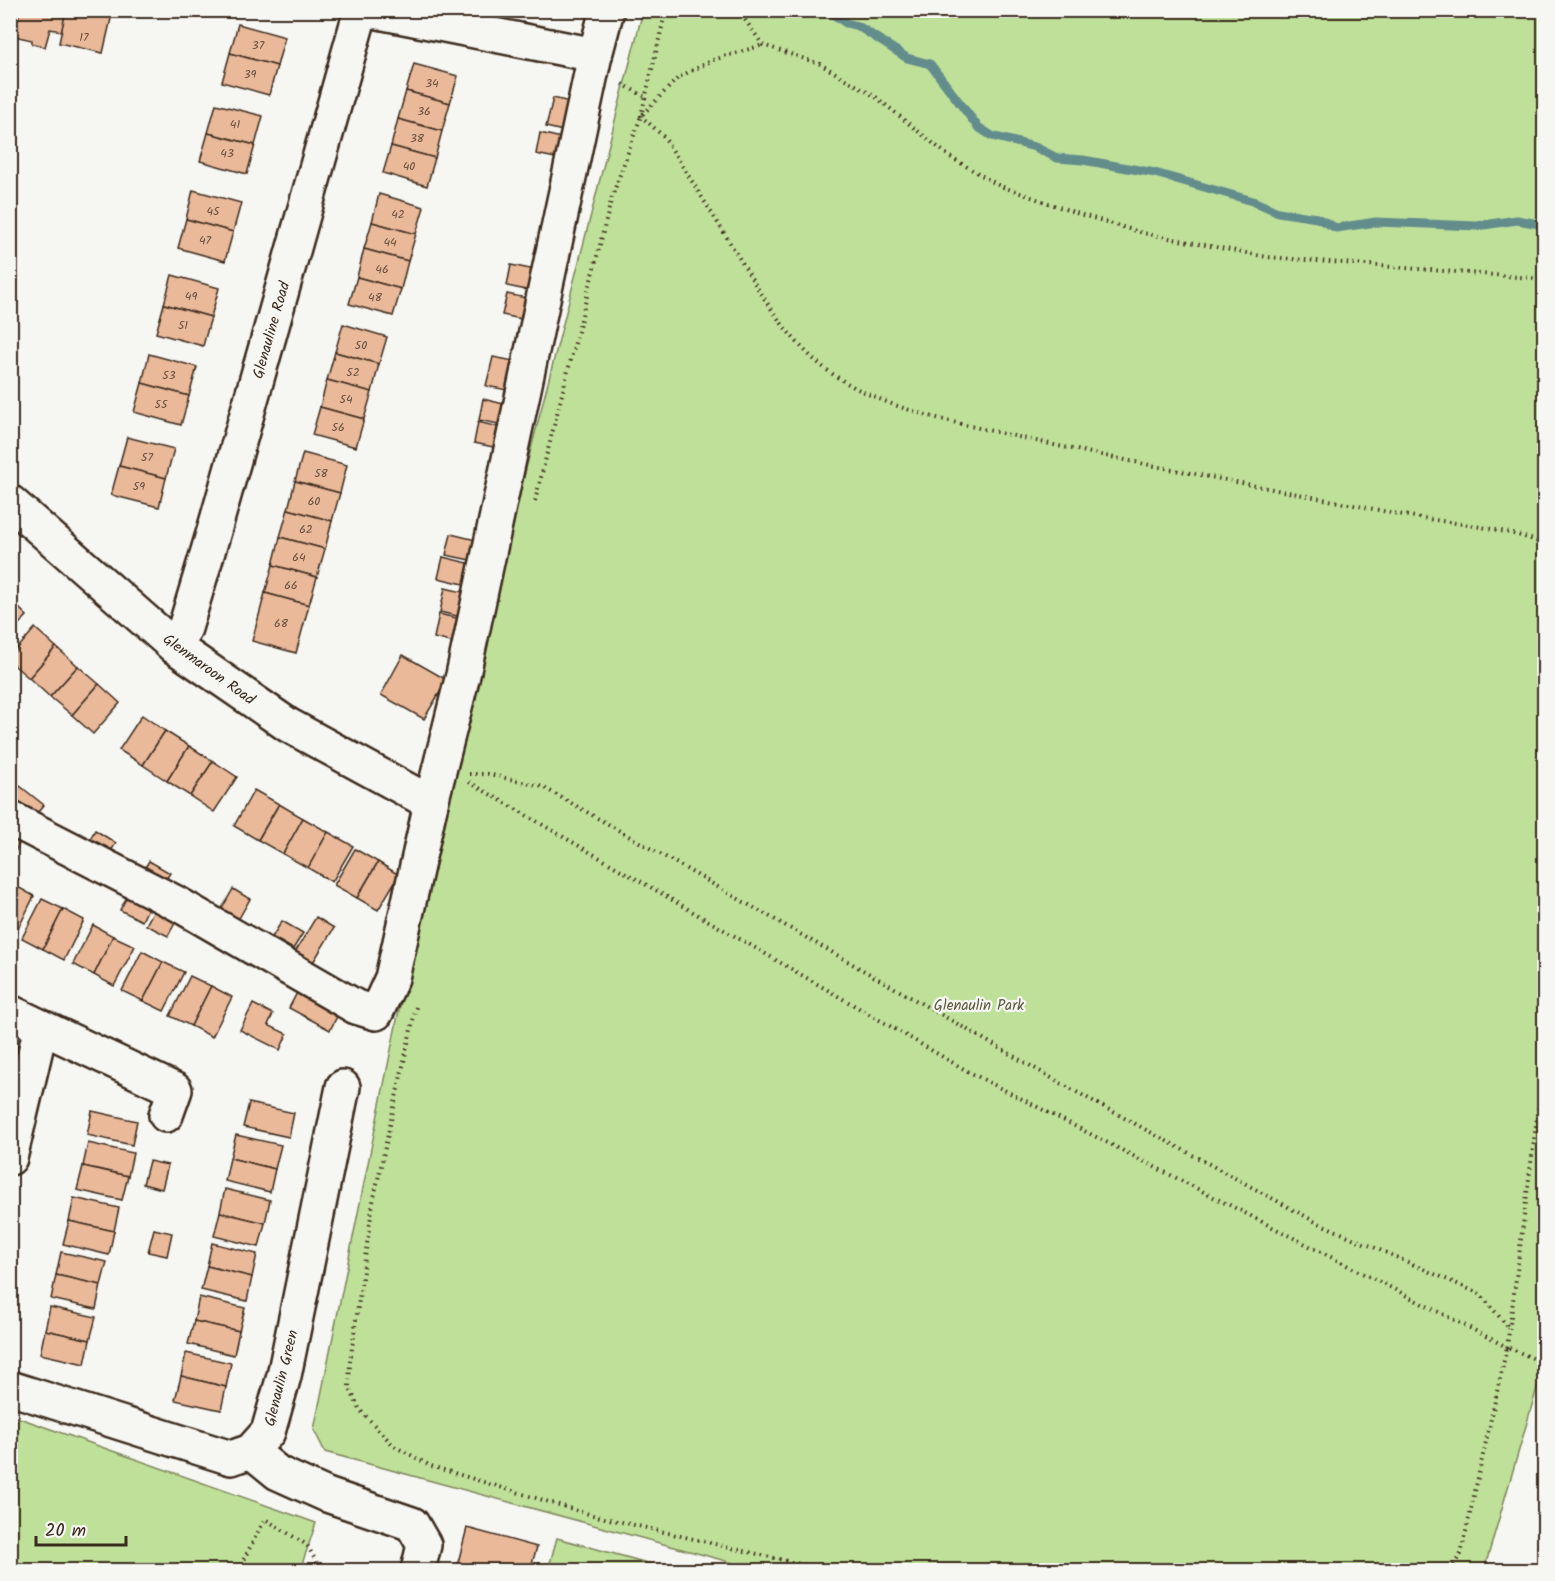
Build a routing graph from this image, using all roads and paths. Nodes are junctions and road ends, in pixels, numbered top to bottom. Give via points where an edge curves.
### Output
1 (361, 10) edge
2 (369, 10) edge
3 (607, 10) edge
4 (666, 10) edge
5 (738, 10) edge
6 (763, 45) junction
7 (595, 55) junction
8 (641, 116) junction
9 (1545, 279) edge
10 (10, 502) edge
11 (533, 510) dead end
12 (1545, 544) edge
13 (175, 647) junction
14 (471, 763) dead end
15 (469, 774) junction
16 (467, 781) junction
17 (465, 792) dead end
18 (431, 802) junction
19 (10, 818) edge
20 (416, 1006) dead end
21 (10, 1012) edge
22 (41, 1027) junction
23 (1545, 1064) edge
24 (343, 1087) dead end
25 (166, 1115) dead end
26 (10, 1158) edge
27 (1509, 1328) junction
28 (1507, 1347) junction
29 (1545, 1363) edge
30 (10, 1388) edge
31 (251, 1451) junction
32 (238, 1570) edge
33 (321, 1570) edge
34 (418, 1570) edge
35 (825, 1570) edge
36 (1450, 1570) edge

1 - 13 street, Glenauline Road via 214,531 185,628
2 - 7 street
3 - 7 street
4 - 8 path
5 - 6 path
6 - 8 path via 713,60 679,77
6 - 9 path via 829,69 876,97 950,157 1000,186 1079,214 1143,233 1267,257
7 - 18 street via 463,675
8 - 11 path via 612,196
8 - 12 path via 664,137 770,307 801,346 833,375 870,394 921,413 1100,455 1521,535
10 - 13 street, Glenmaroon Road
13 - 18 street, Glenmaroon Road via 288,726
14 - 15 path
15 - 16 path
15 - 27 path via 488,774 543,787 1071,1089 1314,1221 1480,1294
16 - 17 path
16 - 28 path via 969,1072
18 - 19 street via 392,978 376,1013 356,1007 178,904
20 - 35 path via 373,1202 354,1339 349,1387 360,1410 394,1446 431,1466 592,1515
21 - 22 street
22 - 25 street via 175,1090
22 - 26 street
23 - 27 path
24 - 31 street, Glenaulin Green via 284,1377 268,1432
27 - 28 path
28 - 29 path
28 - 36 path via 1461,1554
30 - 31 street via 231,1458
31 - 34 street via 278,1473 311,1488 412,1524 424,1545
32 - 33 path via 265,1519 307,1545

